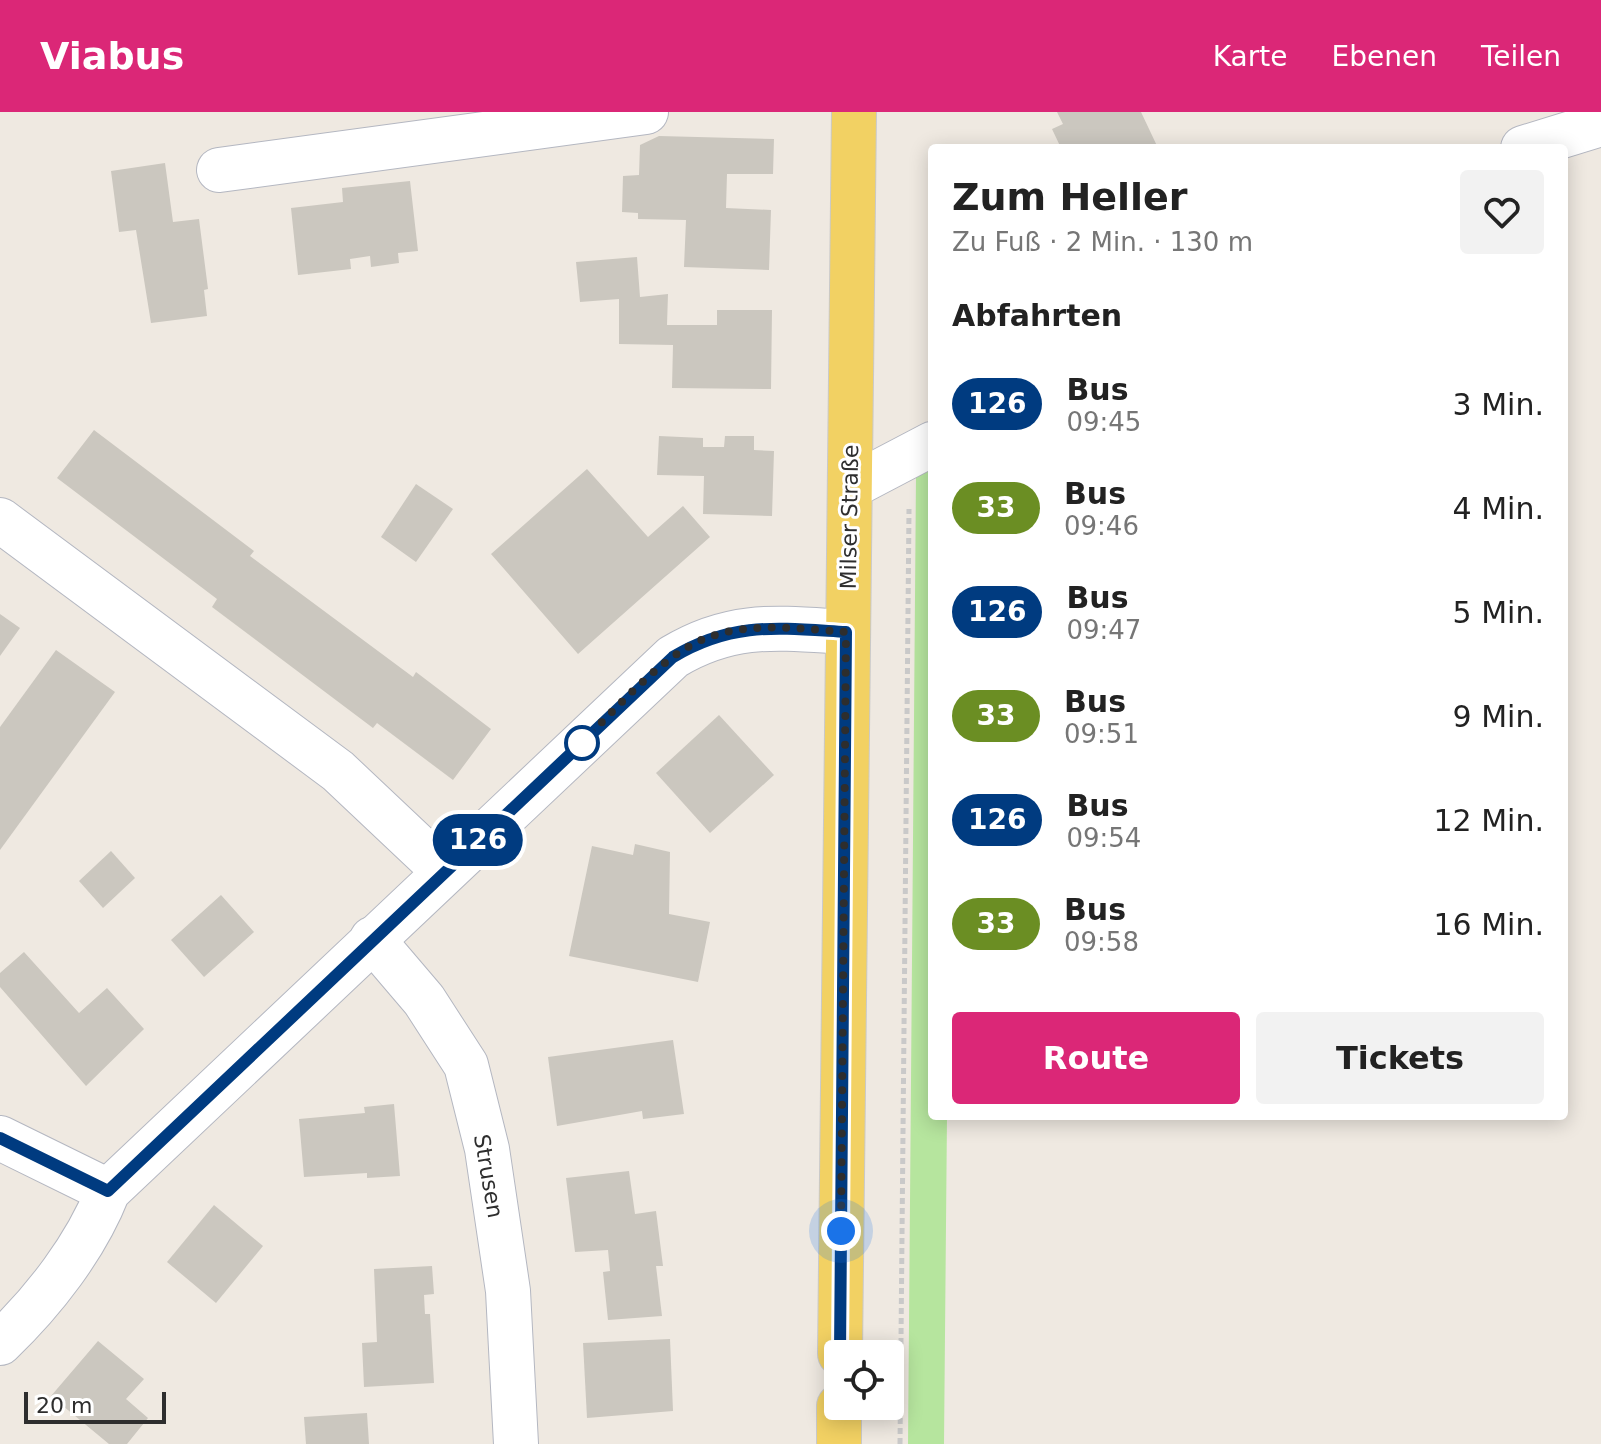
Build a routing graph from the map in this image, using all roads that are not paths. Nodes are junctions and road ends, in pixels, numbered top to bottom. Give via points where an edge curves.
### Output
1 (646, 112) edge
2 (854, 112) edge
3 (1601, 124) edge
4 (1536, 144) edge
5 (219, 170) dead end
6 (920, 450) edge
7 (850, 487) junction
8 (0, 520) edge
9 (846, 632) junction
10 (444, 871) junction
11 (372, 939) junction
12 (0, 1138) edge
13 (108, 1191) junction
14 (840, 1340) edge
15 (0, 1343) edge
16 (839, 1420) edge
17 (516, 1444) edge
18 (839, 1444) edge

1 - 5 street
2 - 7 main road, Milser Straße
3 - 4 street
6 - 7 street
7 - 9 main road, Milser Straße
8 - 10 street via 338,771
9 - 10 street via 736,631 683,651
9 - 14 main road, Milser Straße
10 - 11 street
11 - 13 street
11 - 17 street, Strusen via 424,1000 466,1065 487,1149 508,1291
12 - 13 street
13 - 15 street via 95,1223
16 - 18 main road

